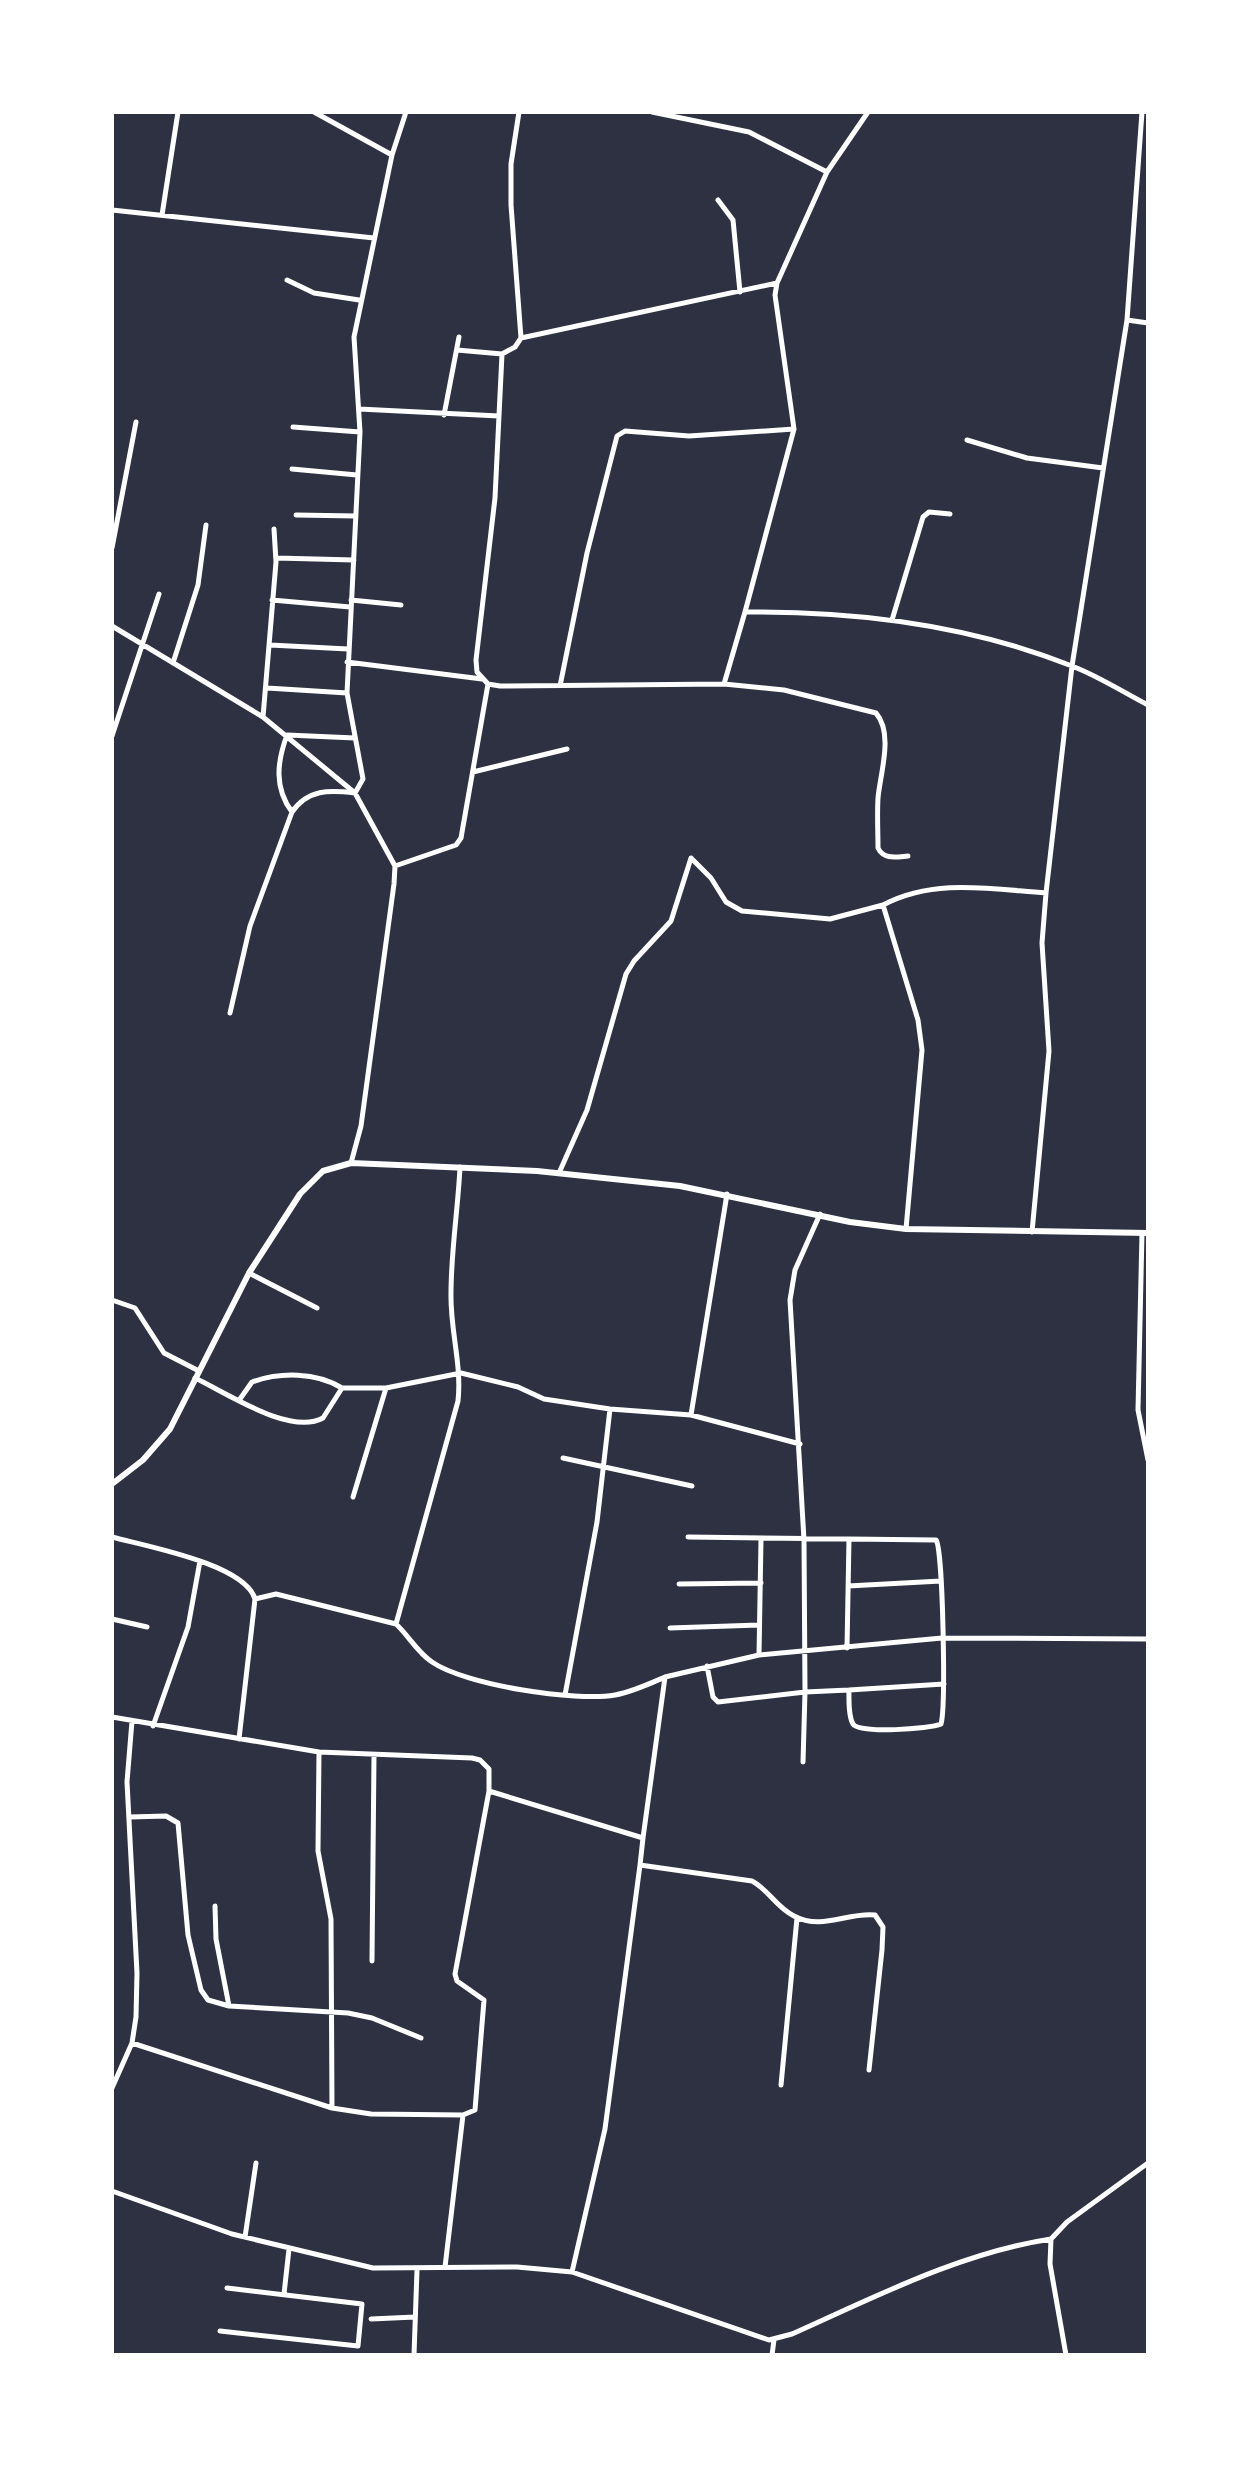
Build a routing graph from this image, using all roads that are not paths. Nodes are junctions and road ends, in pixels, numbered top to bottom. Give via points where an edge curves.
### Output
1 (178, 112) edge
2 (314, 112) edge
3 (406, 112) edge
4 (519, 112) edge
5 (652, 112) edge
6 (868, 112) edge
7 (1142, 112) edge
8 (391, 155) junction
9 (827, 172) junction
10 (718, 200) dead end
11 (112, 210) edge
12 (162, 215) junction
13 (374, 238) junction
14 (288, 280) dead end
15 (776, 283) junction
16 (740, 292) junction
17 (359, 300) junction
18 (1127, 320) junction
19 (1148, 323) edge
20 (459, 337) dead end
21 (521, 338) junction
22 (457, 350) junction
23 (502, 354) junction
24 (359, 409) junction
25 (444, 415) junction
26 (499, 416) junction
27 (135, 422) dead end
28 (293, 427) dead end
29 (794, 429) junction
30 (360, 432) junction
31 (967, 440) dead end
32 (1104, 468) junction
33 (292, 470) dead end
34 (357, 474) junction
35 (950, 514) dead end
36 (296, 515) dead end
37 (356, 516) junction
38 (206, 525) dead end
39 (274, 528) dead end
40 (112, 548) edge
41 (276, 558) junction
42 (354, 560) junction
43 (159, 594) dead end
44 (272, 600) junction
45 (350, 603) junction
46 (401, 605) dead end
47 (744, 612) junction
48 (892, 620) junction
49 (112, 626) edge
50 (270, 645) junction
51 (142, 646) junction
52 (348, 649) junction
53 (347, 662) junction
54 (173, 663) junction
55 (1072, 666) junction
56 (485, 682) junction
57 (724, 684) junction
58 (560, 686) junction
59 (267, 688) junction
60 (347, 693) junction
61 (1148, 705) edge
62 (263, 717) junction
63 (287, 735) junction
64 (112, 736) edge
65 (355, 738) junction
66 (567, 749) dead end
67 (473, 772) junction
68 (355, 793) junction
69 (292, 812) junction
70 (908, 856) dead end
71 (395, 866) junction
72 (1046, 893) junction
73 (883, 905) junction
74 (230, 1013) dead end
75 (351, 1163) junction
76 (460, 1167) junction
77 (559, 1173) junction
78 (727, 1194) junction
79 (820, 1214) junction
80 (906, 1229) junction
81 (1032, 1232) junction
82 (1145, 1233) edge
83 (250, 1273) junction
84 (112, 1300) edge
85 (317, 1308) dead end
86 (461, 1373) junction
87 (197, 1375) junction
88 (342, 1388) junction
89 (386, 1388) junction
90 (240, 1399) junction
91 (610, 1409) junction
92 (691, 1415) junction
93 (800, 1444) junction
94 (564, 1458) dead end
95 (1148, 1460) edge
96 (606, 1468) junction
97 (112, 1484) edge
98 (692, 1486) dead end
99 (353, 1497) dead end
100 (112, 1537) edge
101 (688, 1537) dead end
102 (761, 1539) junction
103 (849, 1539) junction
104 (804, 1540) junction
105 (200, 1561) junction
106 (941, 1581) junction
107 (761, 1583) junction
108 (679, 1584) dead end
109 (848, 1586) junction
110 (255, 1599) junction
111 (112, 1619) edge
112 (396, 1624) junction
113 (759, 1625) junction
114 (147, 1627) dead end
115 (670, 1628) dead end
116 (942, 1638) junction
117 (1148, 1639) edge
118 (847, 1648) junction
119 (803, 1651) junction
120 (759, 1655) junction
121 (707, 1666) junction
122 (666, 1677) junction
123 (944, 1684) junction
124 (849, 1690) junction
125 (805, 1692) junction
126 (565, 1695) junction
127 (112, 1717) edge
128 (132, 1721) junction
129 (153, 1726) junction
130 (239, 1739) junction
131 (319, 1752) junction
132 (374, 1756) junction
133 (803, 1762) dead end
134 (489, 1791) junction
135 (130, 1816) junction
136 (643, 1838) junction
137 (640, 1865) junction
138 (215, 1906) dead end
139 (797, 1918) junction
140 (372, 1961) dead end
141 (229, 2006) junction
142 (332, 2010) junction
143 (421, 2038) dead end
144 (132, 2043) junction
145 (869, 2070) dead end
146 (781, 2085) dead end
147 (112, 2088) edge
148 (332, 2108) junction
149 (463, 2115) junction
150 (256, 2163) dead end
151 (1148, 2163) edge
152 (112, 2191) edge
153 (245, 2237) junction
154 (1051, 2239) junction
155 (289, 2249) junction
156 (445, 2267) junction
157 (417, 2270) junction
158 (572, 2272) junction
159 (227, 2288) dead end
160 (284, 2294) junction
161 (415, 2317) junction
162 (371, 2319) dead end
163 (220, 2331) dead end
164 (774, 2340) junction
165 (414, 2355) edge
166 (772, 2355) edge
167 (1066, 2355) edge

1 - 12 street
2 - 8 street
3 - 8 street
4 - 21 street via 511,164 511,205
5 - 9 street via 749,132
6 - 9 street
7 - 18 street
8 - 13 street
9 - 15 street
10 - 16 street via 733,220
11 - 12 street
12 - 13 street
13 - 17 street
14 - 17 street via 313,293
15 - 16 street
15 - 29 street
16 - 21 street
17 - 24 street via 354,353
18 - 19 street
18 - 32 street
20 - 22 street
21 - 23 street via 516,347
22 - 23 street
22 - 25 street
23 - 26 street
24 - 25 street
24 - 30 street
25 - 26 street
26 - 56 street via 495,498 475,660
27 - 40 street
28 - 30 street
29 - 47 street
29 - 58 street via 689,436 625,431 617,436
30 - 34 street
31 - 32 street via 1039,460
32 - 55 street
33 - 34 street
34 - 37 street
35 - 48 street via 925,514
36 - 37 street
37 - 42 street
38 - 54 street via 198,585
39 - 41 street
41 - 42 street
41 - 44 street
42 - 45 street
43 - 51 street
44 - 45 street
44 - 50 street
45 - 46 street
45 - 52 street
47 - 48 street via 794,611
47 - 57 street
48 - 55 street via 999,643
49 - 51 street
50 - 52 street
50 - 59 street
51 - 54 street
51 - 64 street
52 - 53 street
53 - 56 street
53 - 60 street
54 - 62 street
55 - 61 street
55 - 72 street
56 - 58 street
56 - 67 street
57 - 58 street
57 - 70 street via 784,690 876,713 882,722 884,748 878,848 891,858
59 - 60 street
59 - 62 street
60 - 65 street
62 - 63 street
63 - 65 street
63 - 68 street
63 - 69 street via 278,775 280,792
65 - 68 street via 363,779
66 - 67 street
67 - 71 street via 459,843
68 - 69 street via 311,794
68 - 71 street
69 - 74 street via 250,926
71 - 75 street via 361,1126
72 - 73 street via 947,886 901,895
72 - 81 street via 1042,943 1049,1051
73 - 77 street via 830,919 742,911 726,902 691,858 671,921 626,974 587,1110
73 - 80 street via 918,1020 922,1050
75 - 76 street
75 - 83 street via 323,1171 312,1181 283,1217
76 - 77 street
76 - 86 street via 450,1291
77 - 78 street
78 - 79 street
78 - 92 street
79 - 80 street
79 - 93 street via 795,1269 790,1300
80 - 81 street
81 - 82 street
82 - 95 street via 1138,1410
83 - 85 street
83 - 87 street
84 - 87 street via 135,1308 164,1353
86 - 89 street
86 - 91 street via 518,1387 544,1399
86 - 112 street via 454,1420
87 - 90 street
87 - 97 street via 159,1444
88 - 89 street
88 - 90 street via 325,1380 287,1376 252,1382
88 - 90 street via 328,1413 313,1423 289,1422
89 - 99 street
91 - 92 street
91 - 96 street
92 - 93 street
93 - 104 street
94 - 96 street
96 - 98 street
96 - 126 street
100 - 105 street
101 - 102 street
102 - 104 street
102 - 107 street
103 - 104 street
103 - 106 street via 936,1540
103 - 109 street
104 - 119 street
105 - 110 street via 241,1580
105 - 129 street via 180,1653
106 - 109 street
106 - 116 street
107 - 108 street
107 - 113 street
109 - 118 street
110 - 112 street via 276,1594
110 - 130 street
111 - 114 street
112 - 126 street via 419,1651 449,1672
113 - 115 street
113 - 120 street
116 - 117 street
116 - 118 street
116 - 123 street
118 - 119 street
119 - 120 street
119 - 125 street
120 - 121 street
121 - 122 street
121 - 125 street via 718,1702
122 - 126 street via 615,1695
122 - 136 street
123 - 124 street
123 - 124 street via 941,1724 922,1727 857,1728 851,1722
124 - 125 street
125 - 133 street
127 - 128 street
128 - 129 street
128 - 135 street via 127,1782
129 - 130 street
130 - 131 street
131 - 132 street
131 - 142 street via 318,1852 331,1919
132 - 134 street via 480,1760 489,1769
132 - 140 street
134 - 136 street
134 - 149 street via 455,1975 484,2000 477,2104 473,2113
135 - 141 street via 166,1816 178,1823 183,1907 196,1972 204,1996 212,2003
135 - 144 street via 137,1973
136 - 137 street
137 - 139 street via 752,1881
137 - 158 street via 605,2129
138 - 141 street via 216,1939
139 - 145 street via 831,1922 863,1914 881,1920
139 - 146 street
141 - 142 street
142 - 143 street via 372,2018
142 - 148 street
144 - 147 street
144 - 148 street
148 - 149 street via 371,2115
149 - 156 street
150 - 153 street
151 - 154 street via 1067,2222
152 - 153 street
153 - 155 street
154 - 164 street via 942,2269
154 - 167 street via 1050,2264
155 - 157 street via 373,2268
155 - 160 street
156 - 157 street
156 - 158 street
157 - 161 street
158 - 164 street via 697,2318
159 - 160 street
160 - 163 street via 362,2304 358,2346
161 - 162 street
161 - 165 street
164 - 166 street

